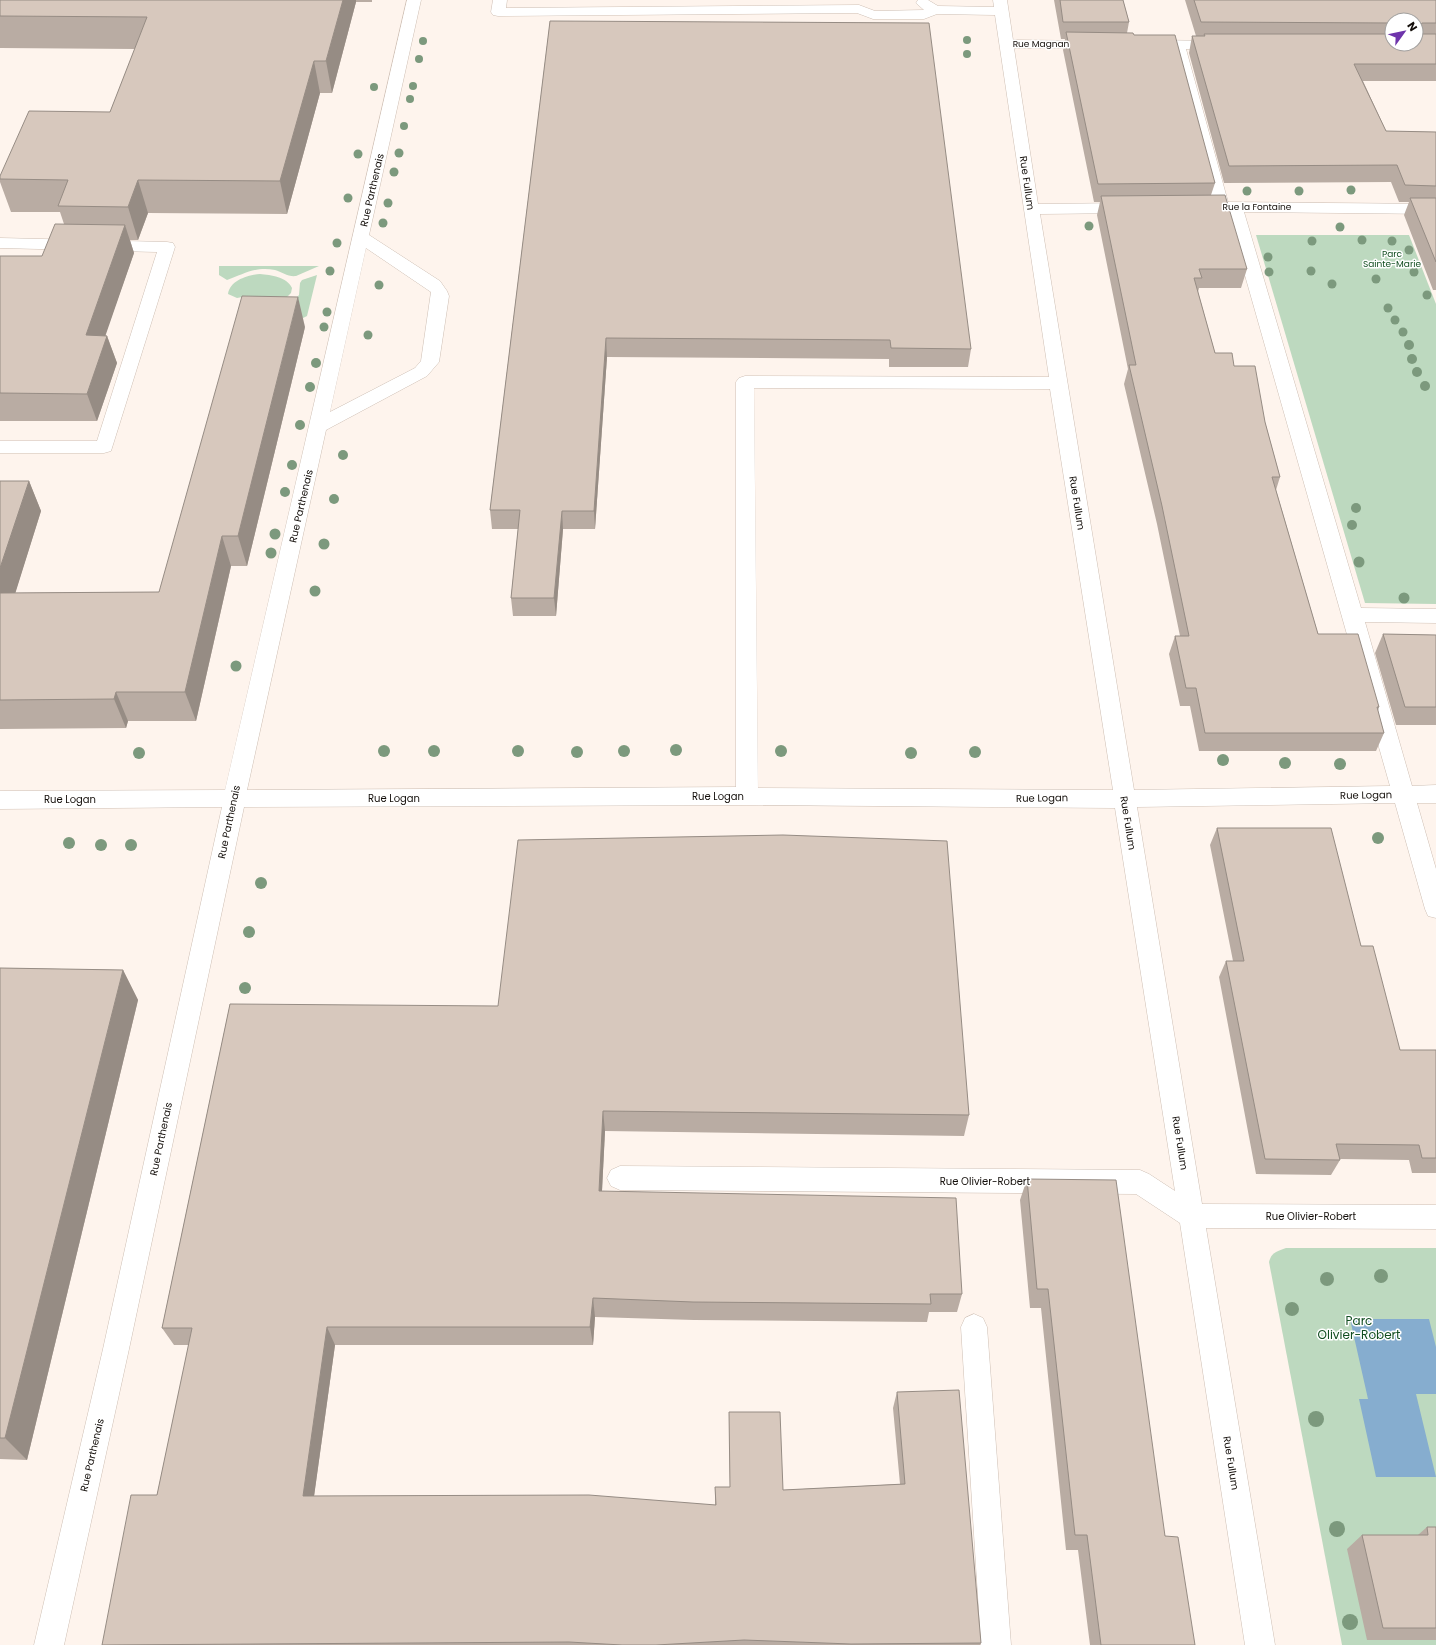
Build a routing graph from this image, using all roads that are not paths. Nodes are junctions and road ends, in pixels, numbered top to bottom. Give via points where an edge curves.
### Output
1 (414, 0) edge
2 (500, 0) edge
3 (1001, 5) edge
4 (1007, 44) junction
5 (1110, 44) edge
6 (1133, 44) edge
7 (1178, 45) junction
8 (1233, 45) edge
9 (1220, 207) junction
10 (1144, 208) edge
11 (1031, 209) junction
12 (1436, 209) edge
13 (361, 237) junction
14 (0, 243) edge
15 (1059, 383) junction
16 (319, 426) junction
17 (0, 447) edge
18 (1353, 615) junction
19 (1436, 616) edge
20 (1404, 794) junction
21 (1436, 794) edge
22 (747, 796) junction
23 (235, 798) junction
24 (1124, 799) junction
25 (0, 800) edge
26 (1436, 909) edge
27 (620, 1178) dead end
28 (1191, 1216) junction
29 (1436, 1217) edge
30 (974, 1327) dead end
31 (49, 1645) edge
32 (996, 1645) edge
33 (1260, 1645) edge

1 - 13 street, Rue Parthenais
2 - 3 street via 498,12 859,9 873,14 924,16 935,10
3 - 4 street, Rue Fullum
4 - 5 street, Rue Magnan
4 - 11 street, Rue Fullum
6 - 7 street
7 - 8 street
7 - 9 street
9 - 12 street, Rue la Fontaine
9 - 18 street
10 - 11 street
11 - 15 street, Rue Fullum
13 - 16 street, Rue Parthenais
13 - 16 street via 438,291 440,296 430,362 421,372
14 - 17 street via 168,247 104,448
15 - 22 street via 745,382
15 - 24 street, Rue Fullum
16 - 23 street, Rue Parthenais
18 - 19 street
18 - 20 street
20 - 21 street, Rue Logan
20 - 24 street, Rue Logan
20 - 26 street
22 - 23 street, Rue Logan
22 - 24 street, Rue Logan
23 - 25 street, Rue Logan
23 - 31 street, Rue Parthenais
24 - 28 street, Rue Fullum
27 - 28 street, Rue Olivier-Robert via 1140,1182
28 - 29 street, Rue Olivier-Robert
28 - 33 street, Rue Fullum
30 - 32 street

